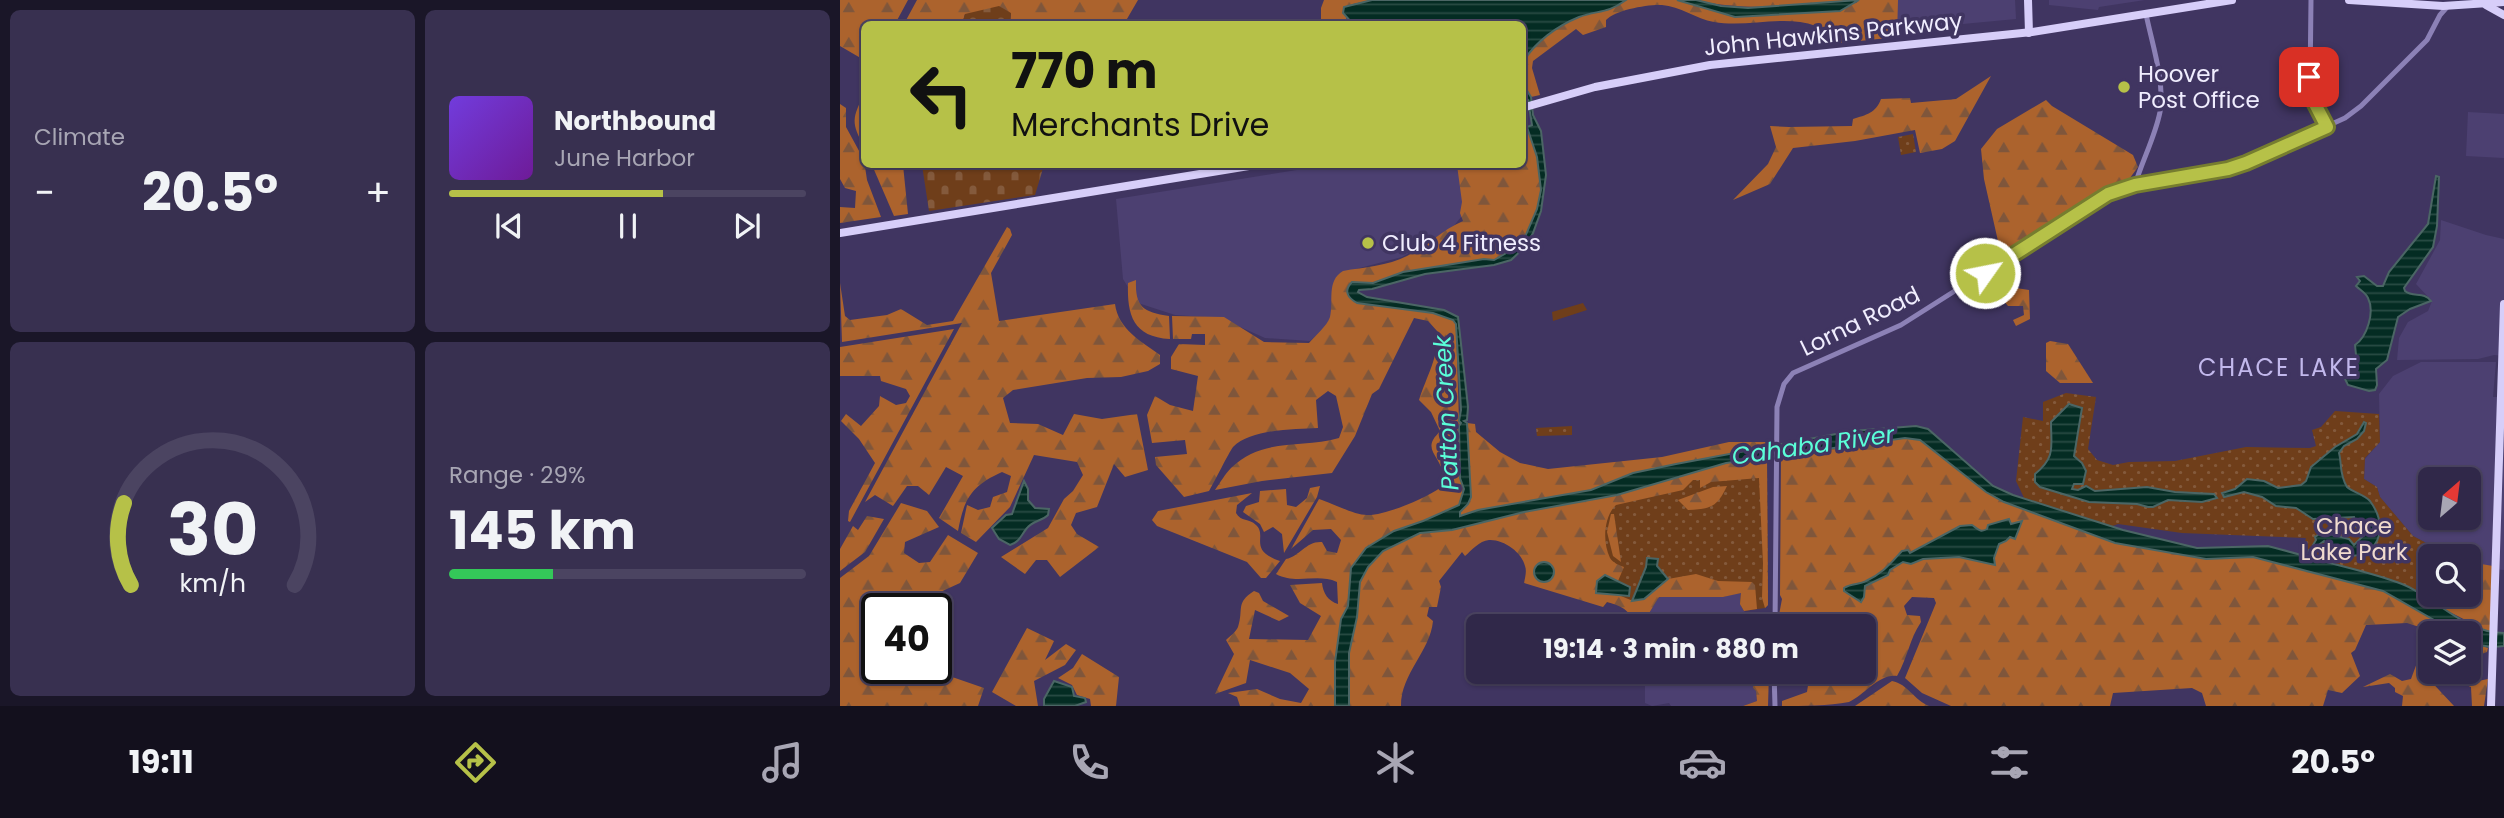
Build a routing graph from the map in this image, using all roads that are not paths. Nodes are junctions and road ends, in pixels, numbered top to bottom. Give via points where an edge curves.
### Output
1 (2028, 0) edge
2 (2232, 0) edge
3 (2311, 0) edge
4 (2349, 0) edge
5 (2504, 2) edge
6 (2483, 4) junction
7 (2430, 6) junction
8 (2448, 6) junction
9 (2146, 14) junction
10 (2440, 15) junction
11 (2504, 15) edge
12 (2029, 33) junction
13 (1526, 107) edge
14 (2327, 127) junction
15 (1237, 168) edge
16 (2135, 185) junction
17 (840, 233) edge
18 (2504, 304) edge
19 (2504, 503) edge
20 (2498, 591) junction
21 (1775, 614) edge
22 (2496, 661) junction
23 (1774, 684) edge
24 (1775, 705) edge
25 (2491, 706) edge
26 (2496, 706) edge

1 - 12 main road
2 - 9 main road, John Hawkins Parkway
3 - 14 street via 2310,85
4 - 7 main road
5 - 6 main road
6 - 8 main road
6 - 11 main road
7 - 8 main road
7 - 10 street
8 - 10 street, Lorna Road
9 - 12 main road, John Hawkins Parkway
9 - 16 street via 2161,105
10 - 14 street, Lorna Road via 2427,40 2393,75 2358,109
12 - 13 main road, John Hawkins Parkway via 1710,65 1595,87
14 - 16 street, Lorna Road via 2237,166
15 - 17 main road
16 - 21 street, Lorna Road via 2087,206 1901,325 1799,369 1784,384 1779,394 1776,453
18 - 20 main road
19 - 20 main road
20 - 22 main road
22 - 25 main road
22 - 26 main road
23 - 24 street

